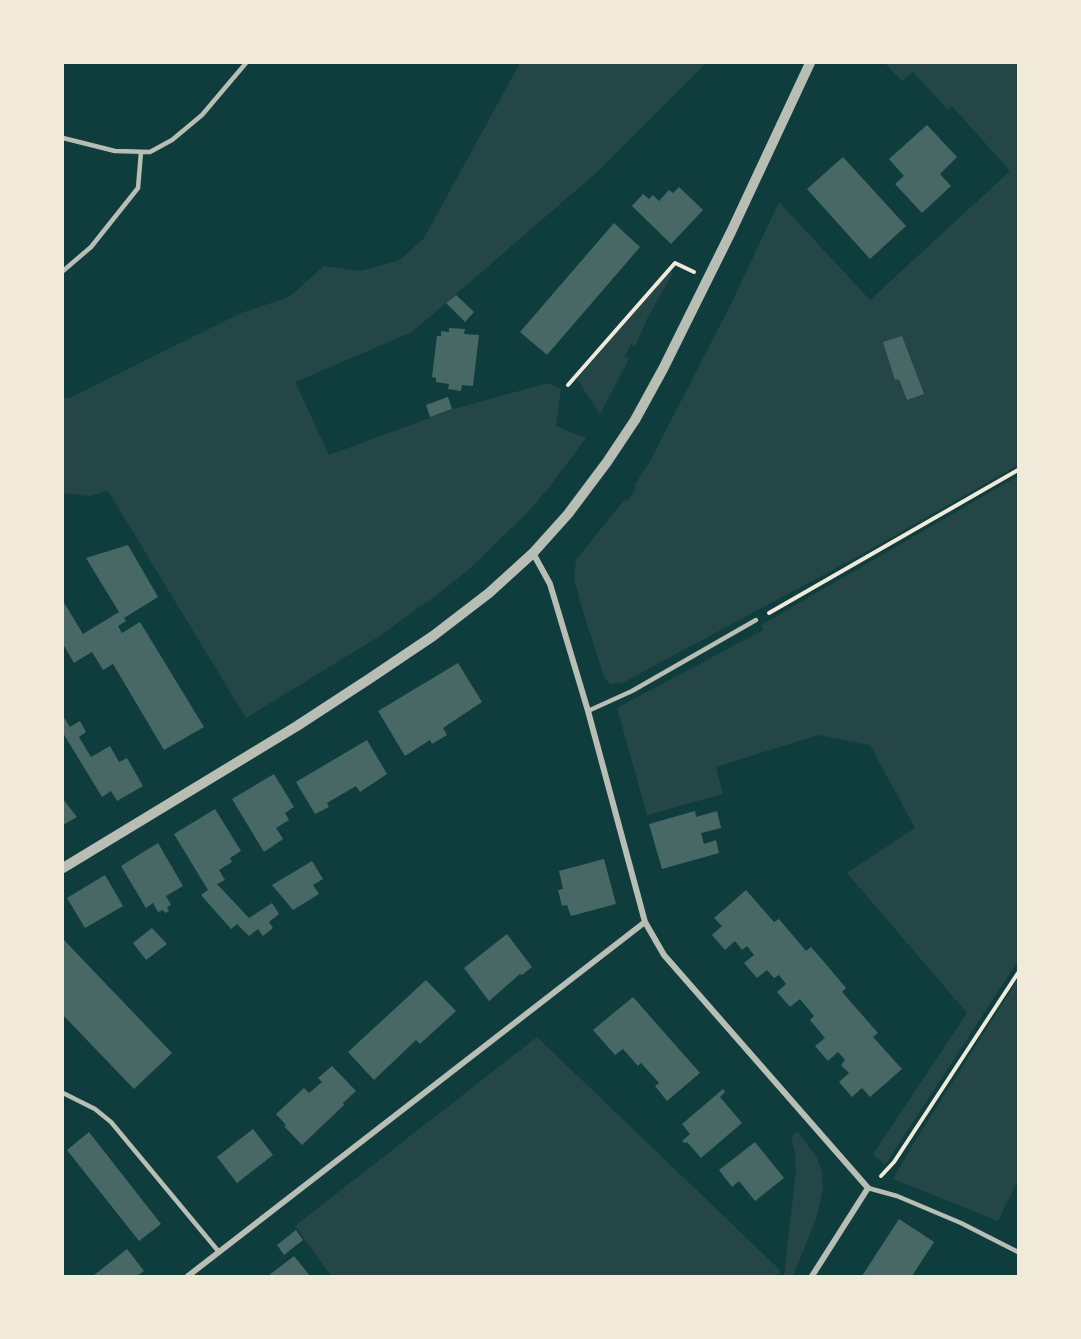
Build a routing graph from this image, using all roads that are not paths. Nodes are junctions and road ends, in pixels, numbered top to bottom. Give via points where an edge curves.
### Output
1 (246, 63) edge
2 (810, 63) edge
3 (63, 138) edge
4 (141, 152) junction
5 (63, 271) edge
6 (533, 553) junction
7 (756, 620) road end
8 (588, 711) junction
9 (63, 868) edge
10 (645, 922) junction
11 (63, 1093) edge
12 (868, 1188) junction
13 (219, 1252) junction
14 (1018, 1252) edge
15 (188, 1276) edge
16 (812, 1276) edge

1 - 4 lane via 202,115 172,140 150,152
2 - 6 street via 663,369 607,462
3 - 4 lane via 115,151
4 - 5 lane via 138,188 91,247
6 - 8 street via 550,584
6 - 9 street via 489,593 369,679
7 - 8 lane via 632,691
8 - 10 street
10 - 12 street via 664,955
10 - 13 street
11 - 13 lane via 111,1122
12 - 14 lane via 961,1223
12 - 16 street
13 - 15 street

